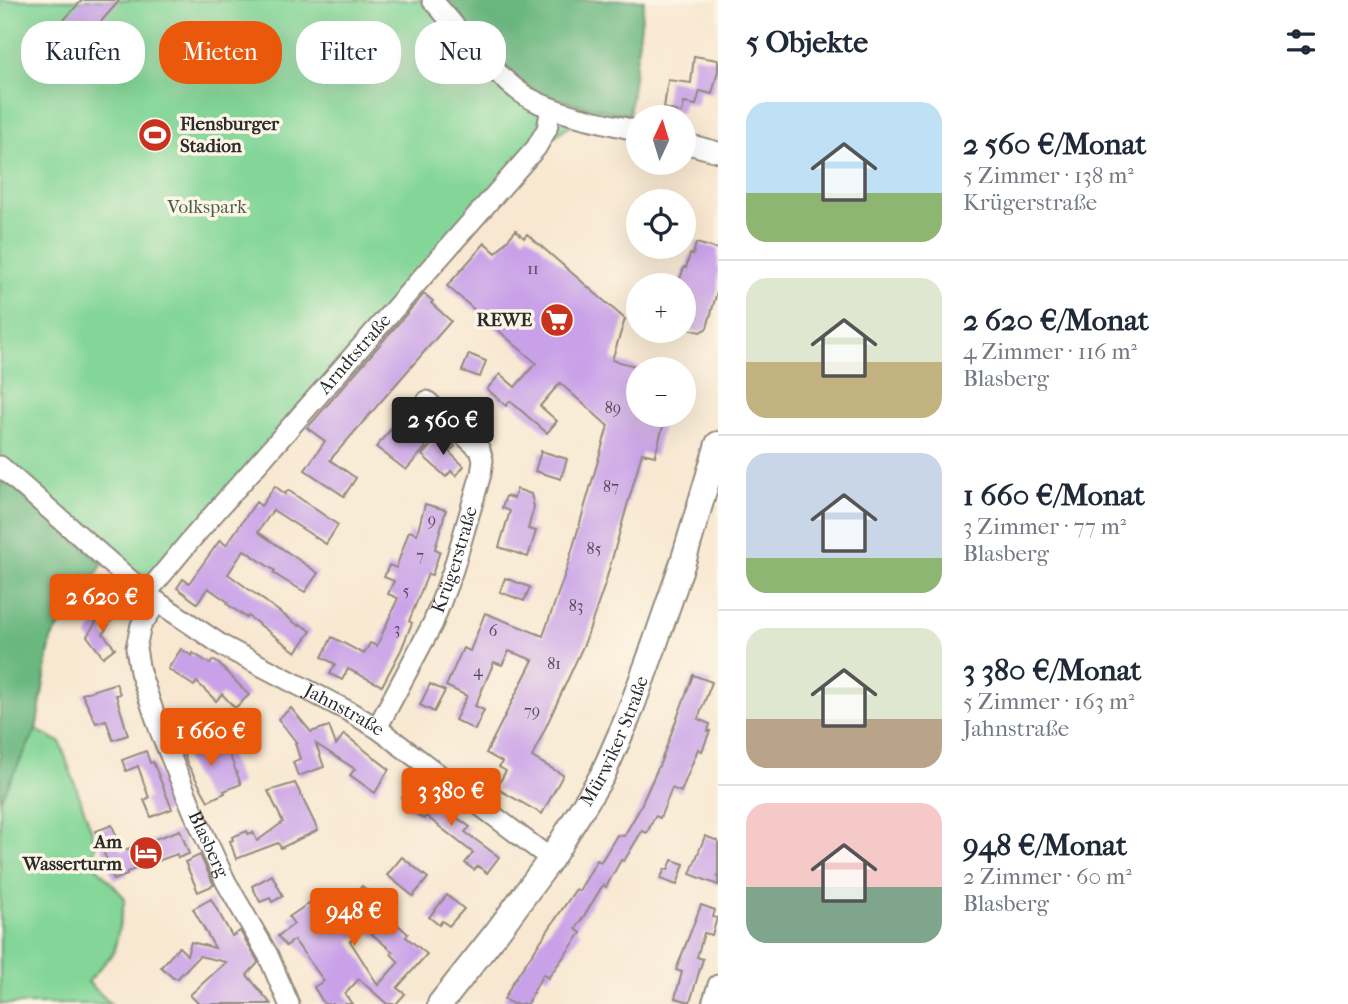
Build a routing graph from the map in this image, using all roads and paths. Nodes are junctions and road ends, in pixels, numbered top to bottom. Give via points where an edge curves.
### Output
1 (432, 0) edge
2 (551, 108) junction
3 (626, 128) edge
4 (696, 147) edge
5 (718, 152) edge
6 (427, 401) dead end
7 (718, 444) edge
8 (0, 466) edge
9 (152, 598) junction
10 (377, 728) junction
11 (551, 859) junction
12 (718, 985) edge
13 (289, 1004) edge
14 (440, 1004) edge
15 (712, 1004) edge

1 - 2 street via 509,83
2 - 3 street
2 - 9 street, Arndtstraße via 547,129 536,148 197,532
4 - 5 street
6 - 10 street, Krügerstraße via 480,450 481,474 433,623
7 - 11 main road, Mürwiker Straße via 683,562 628,718 602,776
8 - 9 street
9 - 10 street, Jahnstraße via 223,646
9 - 13 street, Blasberg via 136,648 140,672 194,813
10 - 11 street, Jahnstraße
11 - 14 main road, Mürwiker Straße
12 - 15 street

